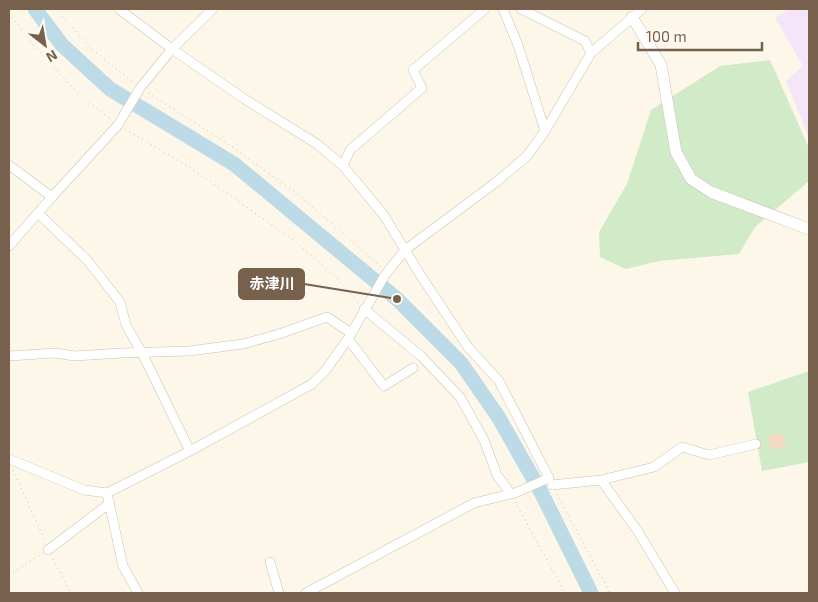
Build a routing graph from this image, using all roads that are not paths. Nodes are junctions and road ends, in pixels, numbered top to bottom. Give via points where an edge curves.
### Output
1 (120, 9) edge
2 (213, 9) edge
3 (485, 9) edge
4 (503, 9) edge
5 (521, 9) edge
6 (642, 9) edge
7 (632, 17) junction
8 (172, 49) junction
9 (591, 53) junction
10 (546, 131) junction
11 (9, 164) edge
12 (343, 166) junction
13 (52, 197) junction
14 (39, 214) junction
15 (809, 229) edge
16 (9, 246) edge
17 (405, 250) junction
18 (366, 307) junction
19 (350, 336) junction
20 (142, 353) junction
21 (9, 356) edge
22 (413, 368) dead end
23 (756, 444) dead end
24 (190, 451) junction
25 (12, 460) edge
26 (601, 480) junction
27 (548, 482) junction
28 (107, 493) junction
29 (513, 493) junction
30 (110, 503) junction
31 (48, 550) road end
32 (270, 562) dead end
33 (138, 593) edge
34 (279, 593) edge
35 (306, 593) edge
36 (675, 593) edge

1 - 8 street
2 - 8 street
3 - 12 street via 413,70 422,88 350,150
4 - 10 street
5 - 9 street via 585,41
6 - 7 street
7 - 9 street
7 - 15 street via 661,66 676,152 691,179 711,192
8 - 12 street via 317,144
8 - 13 street via 139,90 119,124
9 - 10 street
10 - 17 street via 526,156 501,178
11 - 13 street
12 - 17 street via 383,214
13 - 14 street
14 - 16 street
14 - 20 street via 88,261 120,302 126,325
17 - 18 street
17 - 27 street via 468,347 499,381 549,478
18 - 19 street
18 - 29 street via 421,356 460,397 484,440 497,475
19 - 20 street via 327,317 243,344
19 - 22 street via 384,386
19 - 24 street via 312,384
20 - 21 street
20 - 24 street
23 - 26 street via 709,455 682,447 654,467
24 - 28 street
25 - 28 street via 84,490
26 - 27 street
26 - 36 street via 637,530
27 - 29 street
28 - 30 street
29 - 35 street via 474,503
30 - 31 street
30 - 33 street via 123,566
32 - 34 street

